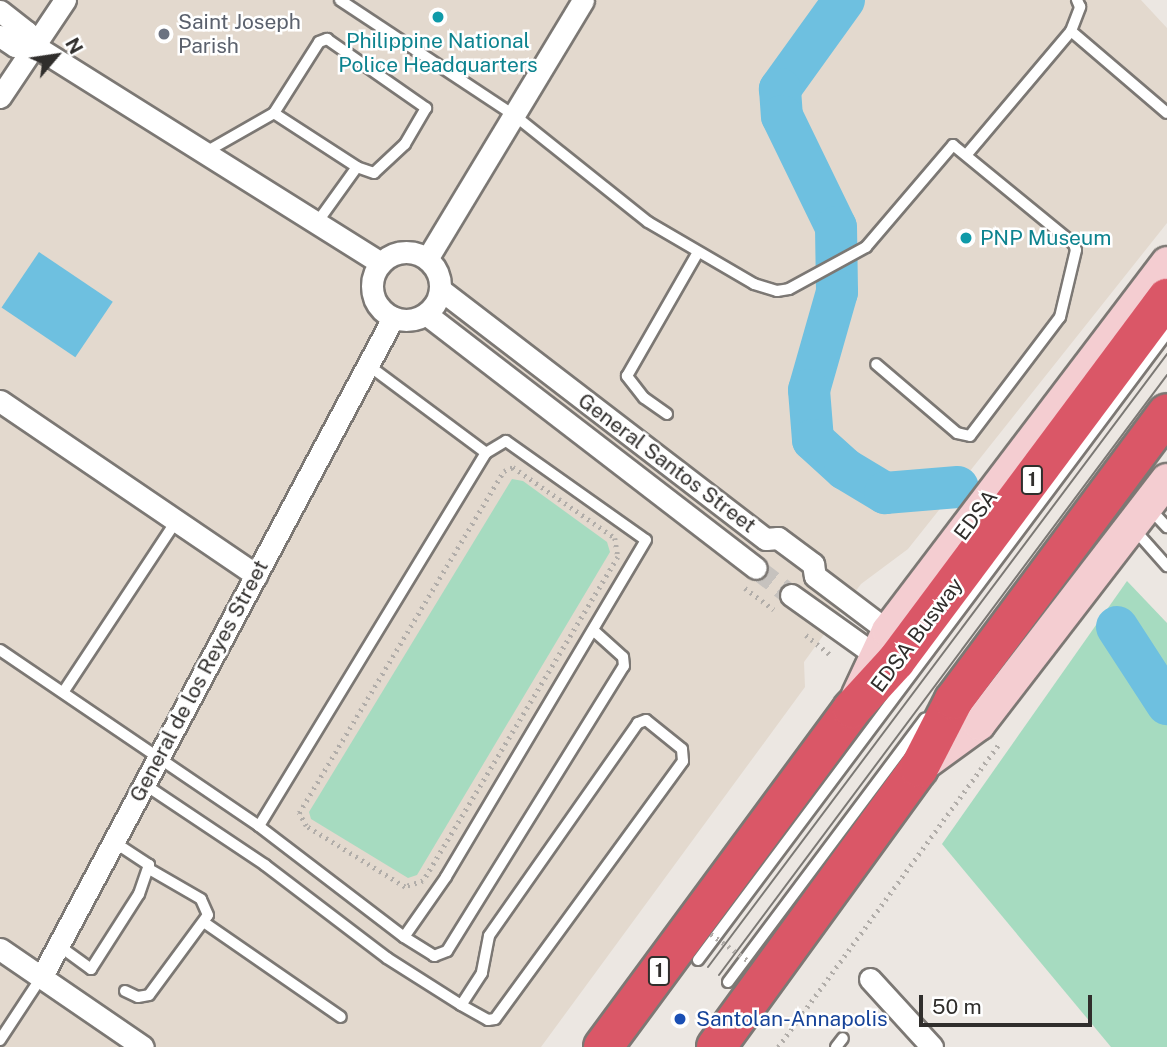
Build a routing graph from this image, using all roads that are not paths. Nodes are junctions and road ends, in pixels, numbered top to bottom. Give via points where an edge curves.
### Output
1 (65, 0) edge
2 (340, 0) edge
3 (583, 0) edge
4 (1077, 0) edge
5 (0, 10) edge
6 (1071, 31) junction
7 (0, 36) edge
8 (32, 44) junction
9 (0, 97) edge
10 (274, 113) junction
11 (1167, 113) edge
12 (514, 115) junction
13 (204, 153) junction
14 (968, 153) junction
15 (357, 167) junction
16 (316, 224) junction
17 (696, 254) junction
18 (427, 259) junction
19 (381, 263) junction
20 (1167, 263) edge
21 (441, 290) junction
22 (1158, 294) edge
23 (426, 314) junction
24 (393, 318) junction
25 (1167, 333) edge
26 (876, 364) dead end
27 (368, 365) junction
28 (0, 401) edge
29 (586, 401) junction
30 (1163, 409) edge
31 (667, 414) dead end
32 (569, 425) junction
33 (486, 453) junction
34 (1167, 480) edge
35 (719, 503) junction
36 (1149, 520) edge
37 (176, 521) junction
38 (701, 526) junction
39 (1167, 566) edge
40 (756, 568) tunnel mouth
41 (256, 575) junction
42 (810, 587) junction
43 (593, 630) junction
44 (0, 650) edge
45 (893, 655) junction
46 (64, 691) junction
47 (950, 696) junction
48 (160, 755) junction
49 (919, 768) junction
50 (144, 784) junction
51 (259, 826) junction
52 (114, 842) junction
53 (149, 869) junction
54 (205, 923) junction
55 (404, 937) junction
56 (58, 945) junction
57 (0, 949) edge
58 (698, 960) dead end
59 (91, 969) junction
60 (103, 974) dead end
61 (42, 976) junction
62 (870, 979) dead end
63 (728, 982) dead end
64 (125, 991) dead end
65 (461, 1005) junction
66 (341, 1017) dead end
67 (0, 1040) edge
68 (143, 1047) edge
69 (603, 1047) edge
70 (716, 1047) edge
71 (932, 1047) edge

1 - 8 street
2 - 12 lane
3 - 12 street
4 - 6 lane via 1080,8
5 - 8 street via 27,32
6 - 11 lane
6 - 14 lane
7 - 8 street via 15,46
8 - 9 street
8 - 13 street
10 - 13 lane
10 - 15 lane
10 - 15 lane via 319,42 334,40 426,108 405,144 380,169 374,173
12 - 17 lane via 648,222
12 - 18 street
13 - 16 street
14 - 17 lane via 958,145 948,148 866,247 776,291
14 - 26 lane via 1074,244 1060,317 970,436 957,433
15 - 16 lane
16 - 19 street
17 - 31 lane via 627,376 644,398
18 - 19 street via 407,252
18 - 21 street via 438,272
19 - 24 street via 374,274 373,294 378,306
20 - 22 main road, EDSA / 1
21 - 23 street
21 - 29 street, General Santos Street
22 - 45 highway, EDSA / 1
23 - 24 street via 407,321
23 - 32 street, General Santos Street
24 - 27 street, General de los Reyes Street
25 - 45 lane, EDSA Busway
27 - 33 lane
27 - 41 street, General de los Reyes Street
28 - 37 street
29 - 32 street
29 - 35 street, General Santos Street
30 - 47 highway
32 - 38 street, General Santos Street
33 - 43 lane via 498,442 512,443 646,540
33 - 51 lane
34 - 36 main road
35 - 38 street
35 - 42 street, General Santos Street via 770,542 778,538 813,564
36 - 39 lane
36 - 49 main road via 979,724
37 - 41 street
37 - 46 lane
38 - 40 street, General Santos Street
41 - 48 street, General de los Reyes Street
42 - 45 street, General Santos Street
42 - 45 street, General Santos Street
43 - 55 lane via 446,877
43 - 55 lane via 623,657 624,666 456,939 447,951 434,956
44 - 46 lane
45 - 58 lane, EDSA Busway
45 - 69 highway, EDSA / 1
46 - 48 lane
47 - 49 highway
47 - 63 lane
48 - 50 street, General de los Reyes Street
48 - 51 lane
49 - 70 highway
50 - 52 street, General de los Reyes Street
50 - 65 lane
51 - 55 lane
52 - 53 lane via 146,861
52 - 56 street, General de los Reyes Street
53 - 54 lane via 201,899 208,909
53 - 59 lane via 139,894
54 - 64 lane via 149,995 138,997
54 - 66 lane
56 - 59 lane
56 - 61 street, General de los Reyes Street
57 - 61 street
59 - 60 lane
61 - 67 lane, General de los Reyes Street
61 - 68 street
62 - 71 street
65 - 65 lane via 482,973 489,936 638,723 646,720 682,749 683,761 495,1019 488,1020

